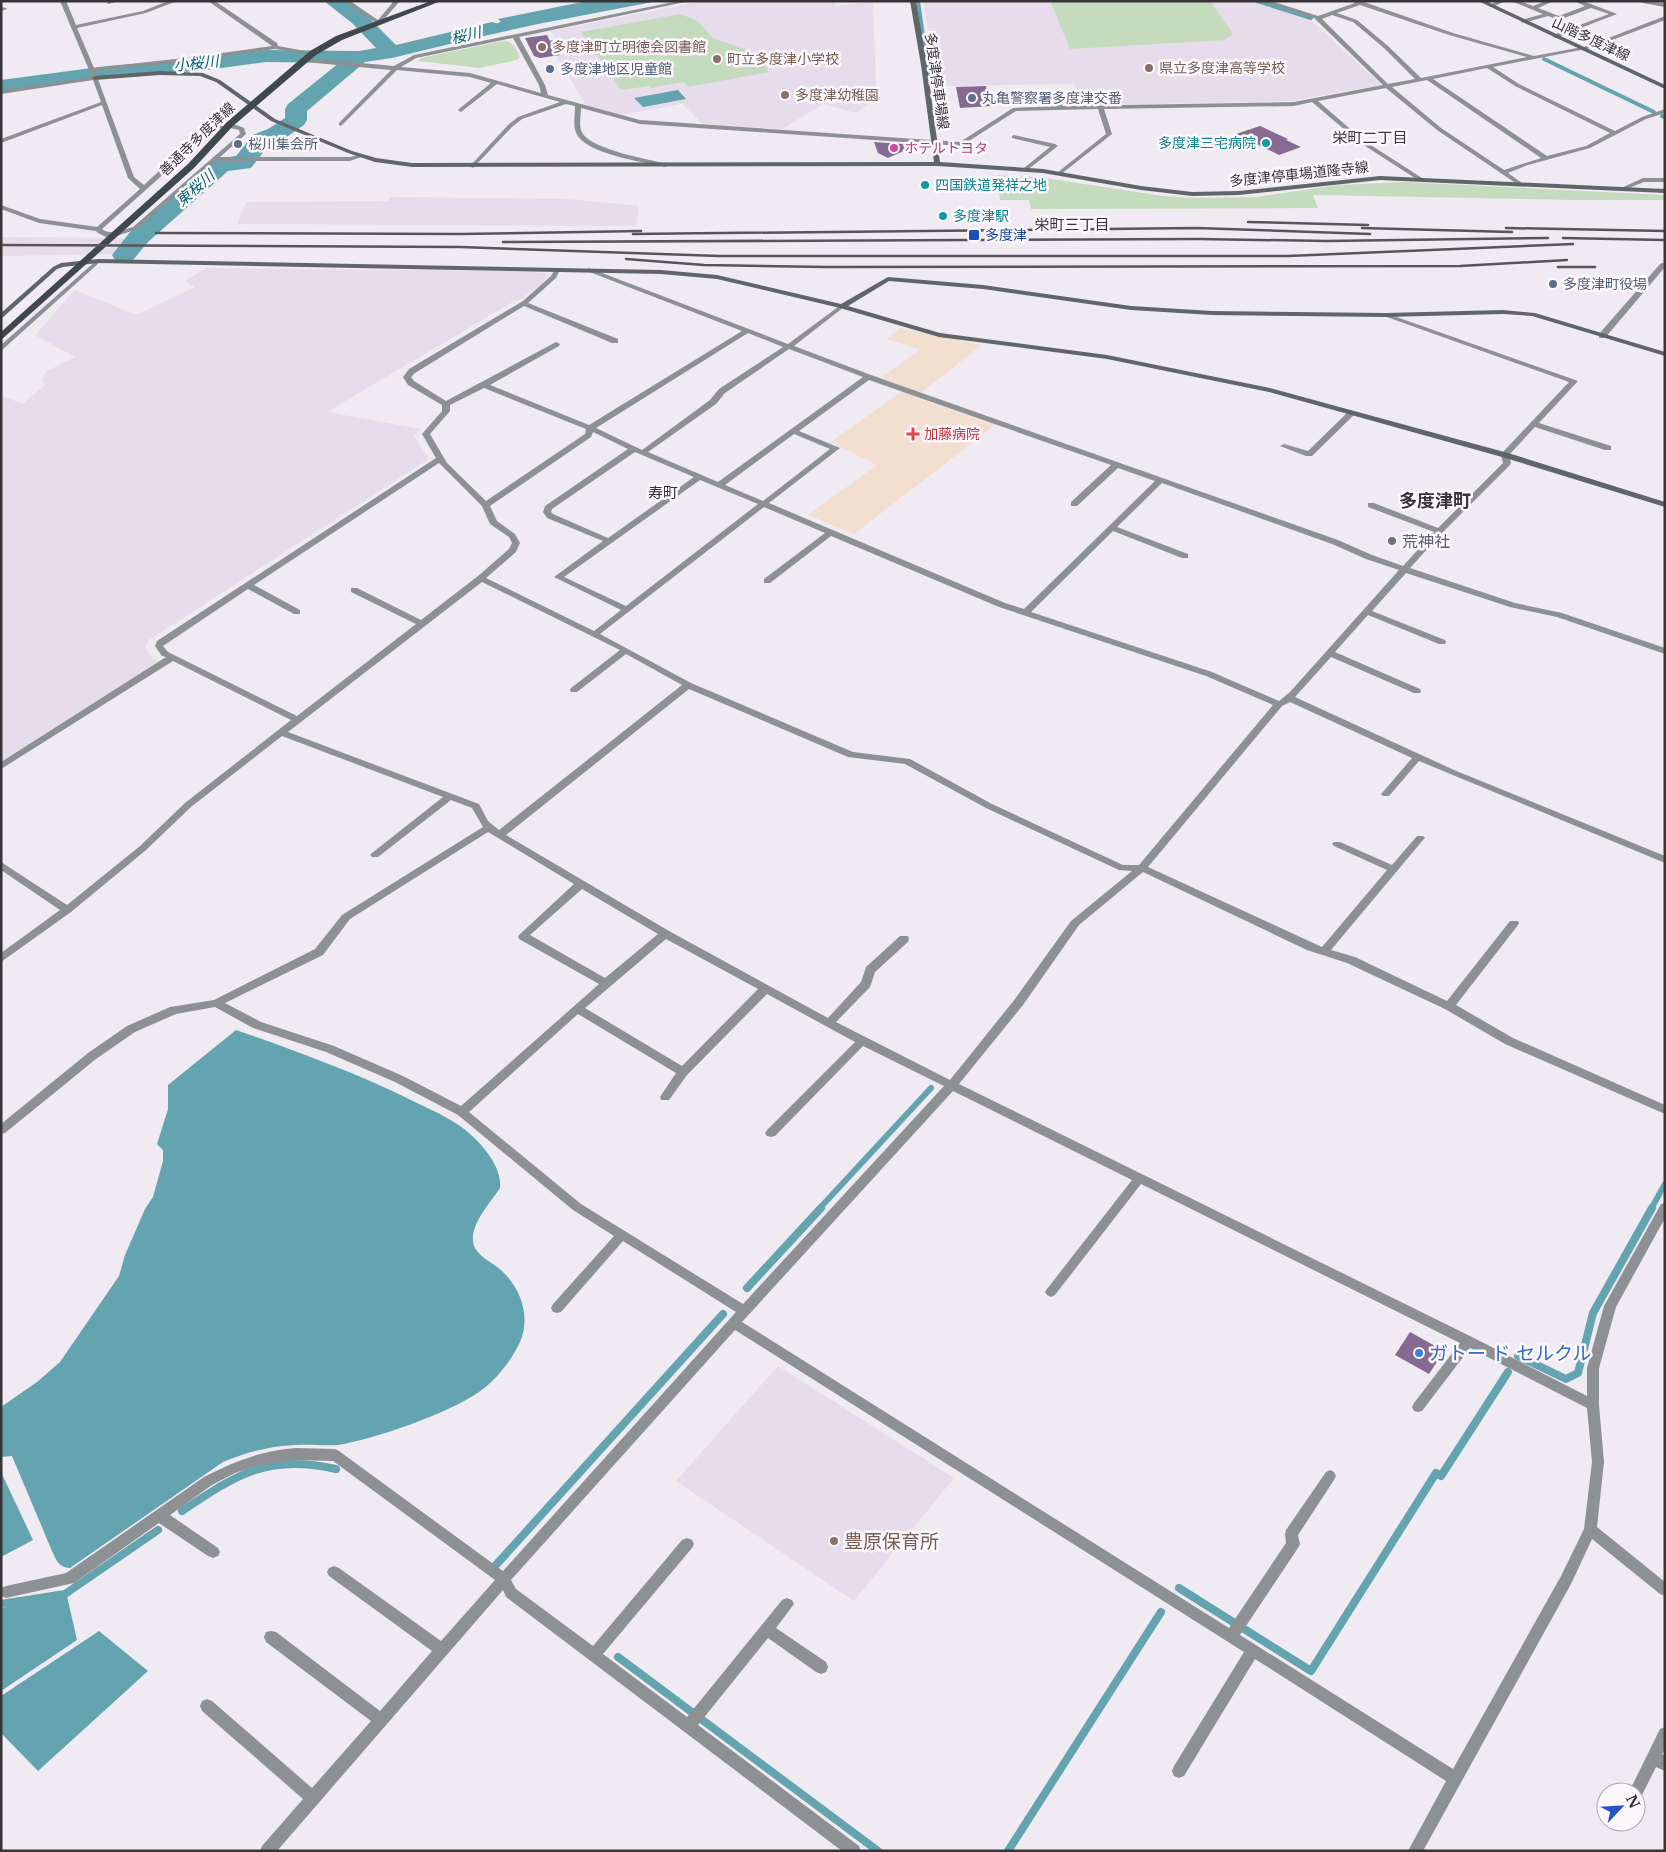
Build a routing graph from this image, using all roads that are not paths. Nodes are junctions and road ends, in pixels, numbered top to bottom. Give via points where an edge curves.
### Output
1 (63, 1) edge
2 (174, 1) edge
3 (211, 1) edge
4 (346, 1) edge
5 (397, 1) edge
6 (438, 1) edge
7 (687, 1) edge
8 (913, 1) edge
9 (1264, 1) edge
10 (1481, 1) edge
11 (1502, 1) edge
12 (1514, 1) edge
13 (1551, 1) edge
14 (1577, 1) edge
15 (1643, 1) edge
16 (1355, 2) edge
17 (1589, 4) edge
18 (1665, 5) edge
19 (1491, 6) junction
20 (1534, 8) junction
21 (1332, 13) junction
22 (1549, 14) junction
23 (1320, 18) junction
24 (1665, 18) edge
25 (1522, 21) junction
26 (379, 23) junction
27 (73, 27) junction
28 (515, 36) junction
29 (1555, 36) junction
30 (275, 47) junction
31 (1581, 48) junction
32 (313, 53) junction
33 (1536, 58) junction
34 (306, 60) junction
35 (397, 67) junction
36 (1489, 67) junction
37 (93, 73) junction
38 (1429, 79) junction
39 (1420, 80) junction
40 (496, 82) junction
41 (1387, 86) junction
42 (1665, 87) edge
43 (1, 92) edge
44 (545, 96) junction
45 (1055, 97) dead end
46 (1313, 100) junction
47 (565, 102) junction
48 (102, 103) junction
49 (252, 106) junction
50 (578, 106) junction
51 (1061, 108) junction
52 (1100, 108) junction
53 (461, 110) dead end
54 (1665, 111) edge
55 (230, 124) junction
56 (341, 124) dead end
57 (1615, 133) junction
58 (1014, 138) dead end
59 (1, 141) edge
60 (933, 141) junction
61 (362, 156) junction
62 (1545, 158) junction
63 (214, 159) junction
64 (937, 164) junction
65 (665, 165) junction
66 (473, 166) junction
67 (1026, 168) junction
68 (1504, 172) junction
69 (1060, 173) junction
70 (1420, 179) junction
71 (1665, 180) edge
72 (1520, 184) junction
73 (144, 189) junction
74 (1622, 189) junction
75 (1665, 191) edge
76 (1, 207) edge
77 (98, 229) junction
78 (98, 261) junction
79 (1665, 265) edge
80 (557, 270) junction
81 (589, 270) junction
82 (523, 303) junction
83 (842, 306) junction
84 (1386, 315) junction
85 (1, 318) edge
86 (748, 330) junction
87 (5, 333) edge
88 (1602, 336) junction
89 (615, 340) dead end
90 (556, 344) dead end
91 (788, 346) junction
92 (1, 350) edge
93 (1665, 354) edge
94 (868, 377) junction
95 (484, 386) junction
96 (446, 404) junction
97 (1352, 413) junction
98 (1534, 424) junction
99 (590, 428) junction
100 (792, 431) junction
101 (1284, 446) dead end
102 (1608, 448) dead end
103 (634, 449) junction
104 (642, 453) junction
105 (1505, 455) junction
106 (440, 459) junction
107 (1116, 466) junction
108 (699, 477) junction
109 (1160, 481) junction
110 (719, 485) junction
111 (764, 504) junction
112 (1074, 504) dead end
113 (486, 505) junction
114 (1371, 505) dead end
115 (1665, 505) edge
116 (1112, 528) junction
117 (1439, 531) junction
118 (831, 532) junction
119 (609, 541) junction
120 (1185, 556) dead end
121 (1406, 570) junction
122 (481, 578) junction
123 (767, 581) dead end
124 (248, 585) junction
125 (354, 590) dead end
126 (627, 610) junction
127 (297, 612) dead end
128 (1026, 612) junction
129 (1368, 612) junction
130 (422, 624) junction
131 (595, 634) junction
132 (1442, 642) dead end
133 (626, 650) junction
134 (1665, 651) edge
135 (1330, 653) junction
136 (173, 657) junction
137 (688, 685) junction
138 (574, 690) dead end
139 (1417, 691) dead end
140 (1289, 698) junction
141 (1279, 704) junction
142 (298, 720) junction
143 (282, 733) junction
144 (1417, 757) junction
145 (1, 766) edge
146 (1386, 794) dead end
147 (450, 796) junction
148 (488, 828) junction
149 (499, 835) junction
150 (1420, 838) dead end
151 (1337, 844) dead end
152 (375, 855) dead end
153 (1665, 860) edge
154 (1, 865) edge
155 (1142, 868) junction
156 (1393, 869) junction
157 (581, 884) junction
158 (67, 910) junction
159 (1514, 923) dead end
160 (665, 934) junction
161 (904, 939) dead end
162 (1324, 951) junction
163 (1, 958) edge
164 (606, 983) junction
165 (765, 989) junction
166 (216, 1003) junction
167 (1449, 1006) junction
168 (578, 1009) junction
169 (829, 1023) junction
170 (862, 1041) junction
171 (683, 1072) junction
172 (952, 1085) junction
173 (665, 1098) dead end
174 (1665, 1110) edge
175 (462, 1112) junction
176 (1, 1130) edge
177 (771, 1133) dead end
178 (1140, 1178) junction
179 (1665, 1206) edge
180 (622, 1235) junction
181 (1051, 1292) dead end
182 (557, 1308) dead end
183 (744, 1312) junction
184 (734, 1323) junction
185 (1468, 1341) junction
186 (1593, 1405) junction
187 (1418, 1407) dead end
188 (1330, 1476) dead end
189 (160, 1515) junction
190 (1590, 1529) junction
191 (686, 1544) dead end
192 (213, 1552) dead end
193 (334, 1572) dead end
194 (504, 1580) junction
195 (1665, 1590) edge
196 (6, 1592) dead end
197 (787, 1604) dead end
198 (767, 1629) junction
199 (1236, 1629) junction
200 (271, 1637) dead end
201 (442, 1650) junction
202 (1253, 1650) junction
203 (594, 1655) junction
204 (821, 1667) dead end
205 (208, 1706) dead end
206 (694, 1719) junction
207 (381, 1720) junction
208 (1664, 1734) edge
209 (1659, 1761) edge
210 (1179, 1771) dead end
211 (1455, 1778) junction
212 (1643, 1782) edge
213 (313, 1798) junction
214 (267, 1851) edge
215 (854, 1851) edge
216 (1415, 1851) edge

1 - 27 street
2 - 27 street via 144,12
3 - 30 street via 267,38
4 - 26 street
5 - 26 street
6 - 26 main road, 善通寺多度津線
7 - 28 street
8 - 60 street, 多度津停車場線
9 - 23 street
10 - 19 street, 山階多度津線
11 - 19 street
12 - 20 street
13 - 20 street
14 - 17 street
15 - 18 street
16 - 21 street
16 - 33 street
17 - 22 street via 1560,18
17 - 29 street via 1614,14
19 - 25 street, 山階多度津線
20 - 22 street
21 - 23 street
21 - 39 street via 1356,21
22 - 25 street
23 - 41 street via 1317,18
24 - 31 street via 1589,48
25 - 29 street, 山階多度津線
26 - 32 main road, 善通寺多度津線 via 338,38
27 - 37 street
28 - 35 street via 414,57
28 - 44 street
29 - 31 street, 山階多度津線
30 - 32 street
30 - 37 street
31 - 33 street
31 - 42 street, 山階多度津線
32 - 34 main road, 善通寺多度津線
33 - 36 street
34 - 35 street
34 - 49 main road, 善通寺多度津線
35 - 40 street via 470,75
35 - 56 street
36 - 38 street
36 - 57 street via 1517,85
37 - 43 street
37 - 48 street
37 - 49 street, 多度津停車場道隆寺線 via 201,74 218,81
38 - 39 street
38 - 62 street
39 - 41 street
40 - 44 street
40 - 53 street
41 - 46 street
41 - 68 street via 1439,129
44 - 47 street
45 - 51 street
46 - 52 street via 1294,104
46 - 70 street via 1361,142
47 - 50 street
47 - 66 street via 520,118
48 - 59 street
48 - 73 street via 131,178
49 - 55 main road, 善通寺多度津線
49 - 61 street, 多度津停車場道隆寺線 via 276,121
50 - 60 street via 624,119 662,124
50 - 65 street via 577,124 581,137 592,145
51 - 52 street
51 - 60 street via 1015,109 961,144
52 - 69 street via 1109,134
54 - 57 street
55 - 63 street via 242,129 243,134
55 - 73 street via 210,130
55 - 87 main road, 善通寺多度津線 via 191,166
57 - 62 street via 1588,147
58 - 67 street via 1055,146
60 - 64 street, 多度津停車場線
61 - 63 street via 350,159
61 - 66 street, 多度津停車場道隆寺線 via 412,165
62 - 68 street
63 - 77 street via 142,224 116,234 106,234
64 - 65 street, 多度津停車場道隆寺線
64 - 67 street, 多度津停車場道隆寺線
65 - 66 street, 多度津停車場道隆寺線
67 - 69 street, 多度津停車場道隆寺線
68 - 72 street
69 - 70 street, 多度津停車場道隆寺線 via 1165,192 1216,195 1350,180
70 - 72 street, 多度津停車場道隆寺線
71 - 74 street via 1643,180
72 - 74 street, 多度津停車場道隆寺線
73 - 77 street
74 - 75 street, 多度津停車場道隆寺線
76 - 77 street via 39,221
78 - 80 street
78 - 85 street via 55,268
78 - 92 street
79 - 88 street
80 - 81 street
80 - 82 street via 554,278
81 - 83 street via 717,277
81 - 86 street
82 - 89 street
82 - 96 street via 412,370 407,377 411,383
83 - 84 street via 888,279 982,287 1131,308 1212,313
83 - 91 street
83 - 97 street via 939,335 1107,357 1194,373
84 - 88 street via 1533,314
84 - 98 street via 1574,381
86 - 91 street
86 - 99 street
88 - 93 street
90 - 95 street
91 - 94 street
91 - 104 street via 722,391 713,402
94 - 100 street
94 - 107 street
95 - 96 street
95 - 99 street
96 - 106 street via 446,412 426,434
97 - 101 street via 1309,454
97 - 105 street
98 - 102 street
98 - 105 street
99 - 103 street
99 - 113 street via 588,435
100 - 110 street
100 - 111 street via 836,448
103 - 104 street
103 - 119 street via 548,508 550,516
104 - 108 street
105 - 115 street
105 - 117 street via 1506,463
106 - 113 street
106 - 124 street
107 - 109 street
107 - 112 street
108 - 110 street
108 - 119 street
109 - 116 street
109 - 121 street
110 - 111 street
111 - 118 street
111 - 126 street
113 - 122 street via 493,522 516,543 513,550
114 - 117 street
116 - 120 street
116 - 128 street
117 - 121 street
118 - 123 street
118 - 128 street via 1002,605
119 - 126 street via 558,577
121 - 129 street
121 - 134 street via 1513,605 1559,615
122 - 130 street
122 - 131 street
124 - 127 street
124 - 136 street via 160,643 161,650
125 - 130 street
126 - 131 street
128 - 141 street via 1209,674
129 - 132 street
129 - 135 street
130 - 142 street
131 - 133 street
133 - 137 street
133 - 138 street
135 - 139 street
135 - 140 street
136 - 142 street
136 - 145 street
137 - 149 street
137 - 155 street via 851,755 907,760 989,806 1122,868
140 - 141 street
140 - 144 street
141 - 155 street
142 - 143 street
143 - 147 street
143 - 158 street via 188,805 143,848
144 - 146 street
144 - 153 street
147 - 148 street via 476,806 480,820
147 - 152 street
148 - 149 street
148 - 166 street via 346,917 319,952
149 - 157 street
150 - 156 street
151 - 156 street
154 - 158 street
155 - 162 street
155 - 172 street via 1075,923 1019,1002
156 - 162 street
157 - 160 street
157 - 164 street via 523,936
158 - 163 street
159 - 167 street
160 - 164 street
160 - 165 street
161 - 169 street via 870,970 866,984
162 - 167 street via 1351,960
164 - 168 street
165 - 169 street
165 - 171 street
166 - 175 street via 257,1025 330,1049 399,1079
166 - 176 street via 174,1010 131,1029 92,1056
167 - 174 street via 1509,1041
168 - 171 street
168 - 175 street
169 - 170 street
170 - 172 street
170 - 177 street
171 - 173 street
172 - 178 street
172 - 183 street
175 - 180 street via 577,1207
178 - 181 street
178 - 185 street
179 - 186 street via 1610,1306 1593,1368
180 - 182 street
180 - 183 street
183 - 184 street
184 - 194 street
184 - 199 street
185 - 186 street
185 - 187 street
186 - 190 street via 1598,1462
188 - 199 street via 1291,1534 1293,1544
189 - 192 street
189 - 194 street via 208,1481 256,1460 295,1454 335,1455
189 - 196 street via 69,1579
190 - 195 street
190 - 211 street via 1566,1580
191 - 203 street
193 - 201 street
194 - 201 street
194 - 203 street via 511,1593
197 - 198 street
198 - 204 street
198 - 206 street
199 - 202 street
200 - 207 street
201 - 207 street
202 - 210 street
202 - 211 street
203 - 206 street
205 - 213 street
206 - 215 street
207 - 213 street
208 - 209 street
209 - 212 street
211 - 216 street
213 - 214 street

